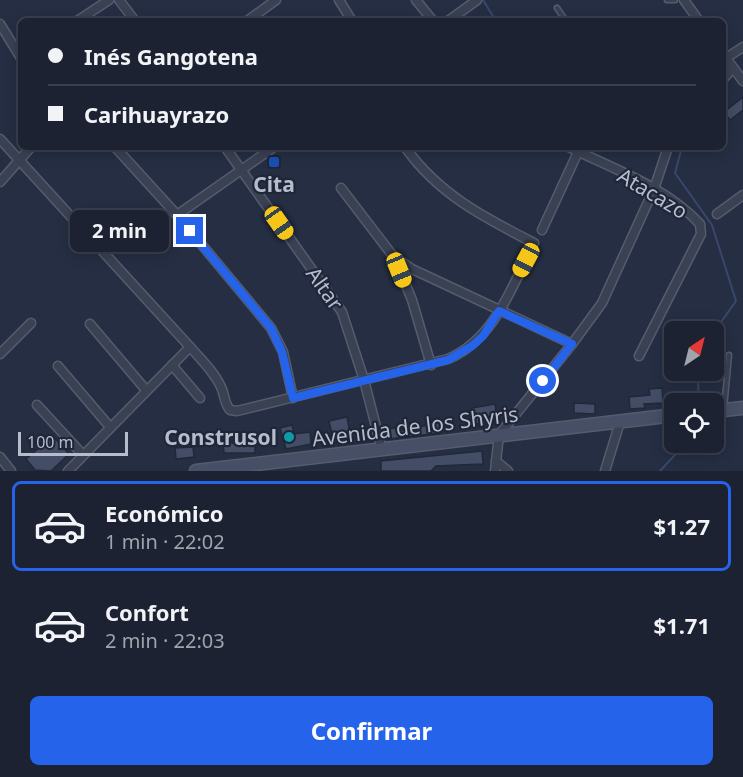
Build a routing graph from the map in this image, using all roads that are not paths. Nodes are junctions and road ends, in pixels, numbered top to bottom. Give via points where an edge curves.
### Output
1 (108, 0) edge
2 (119, 0) edge
3 (276, 0) edge
4 (339, 0) edge
5 (416, 0) edge
6 (668, 0) edge
7 (675, 0) edge
8 (684, 0) edge
9 (474, 1) edge
10 (557, 8) dead end
11 (81, 18) edge
12 (133, 18) edge
13 (251, 18) edge
14 (350, 18) edge
15 (431, 18) edge
16 (452, 18) edge
17 (564, 18) edge
18 (697, 18) edge
19 (0, 24) edge
20 (743, 47) edge
21 (18, 53) edge
22 (726, 56) edge
23 (726, 58) edge
24 (733, 68) junction
25 (726, 76) edge
26 (743, 81) edge
27 (0, 139) edge
28 (28, 150) edge
29 (119, 150) edge
30 (227, 150) edge
31 (270, 150) edge
32 (407, 150) edge
33 (574, 150) edge
34 (667, 150) edge
35 (578, 152) junction
36 (18, 159) junction
37 (242, 170) junction
38 (0, 182) edge
39 (341, 188) dead end
40 (654, 189) junction
41 (743, 195) edge
42 (717, 214) dead end
43 (177, 215) junction
44 (542, 230) dead end
45 (393, 256) junction
46 (499, 311) junction
47 (31, 323) dead end
48 (90, 324) dead end
49 (572, 344) junction
50 (190, 347) junction
51 (0, 354) edge
52 (729, 355) dead end
53 (639, 356) dead end
54 (172, 365) junction
55 (431, 365) junction
56 (58, 366) dead end
57 (364, 380) junction
58 (146, 390) junction
59 (722, 393) edge
60 (200, 398) dead end
61 (293, 398) junction
62 (37, 405) dead end
63 (743, 408) edge
64 (724, 410) edge
65 (664, 416) edge
66 (620, 422) junction
67 (110, 427) junction
68 (499, 435) junction
69 (382, 450) junction
70 (83, 455) junction
71 (0, 457) edge
72 (496, 461) junction
73 (270, 466) edge
74 (217, 470) edge
75 (11, 471) edge
76 (68, 471) edge
77 (196, 471) edge
78 (495, 471) edge
79 (508, 471) edge
80 (605, 471) edge

1 - 11 street
2 - 12 street
3 - 13 street
4 - 14 street
5 - 15 street
6 - 7 lane
8 - 18 street
9 - 16 street
10 - 17 lane
19 - 21 street
20 - 22 street
23 - 24 street
24 - 25 street
24 - 26 street
27 - 36 street
28 - 36 street
29 - 43 street
30 - 37 street, Altar
31 - 37 street
32 - 46 street via 451,196 534,243
33 - 35 street, Atacazo
34 - 40 street
35 - 40 street, Atacazo
35 - 44 street
36 - 38 street
36 - 50 street
37 - 43 street
37 - 57 street, Altar via 342,312
39 - 45 street
40 - 49 street via 602,303
40 - 53 street, Atacazo via 695,219 701,234
41 - 42 street
43 - 61 street via 271,328 282,352
45 - 46 street
45 - 55 street via 412,300
46 - 49 street
46 - 55 street via 472,346
47 - 51 street
48 - 58 street
49 - 68 street
50 - 54 street
50 - 61 street via 213,373 230,410
52 - 59 lane
54 - 58 street
54 - 60 street
55 - 57 street
56 - 67 street
57 - 61 street
57 - 69 street, Altar
58 - 67 street
62 - 70 street
63 - 64 main road
65 - 66 main road, Avenida de los Shyris
66 - 68 main road, Avenida de los Shyris
66 - 80 street
67 - 70 street
68 - 69 main road, Avenida de los Shyris
68 - 72 street
69 - 73 main road, Avenida de los Shyris
70 - 76 street
71 - 75 street
72 - 78 street
72 - 79 street
73 - 74 main road, Avenida de los Shyris
74 - 77 main road, Avenida de los Shyris

